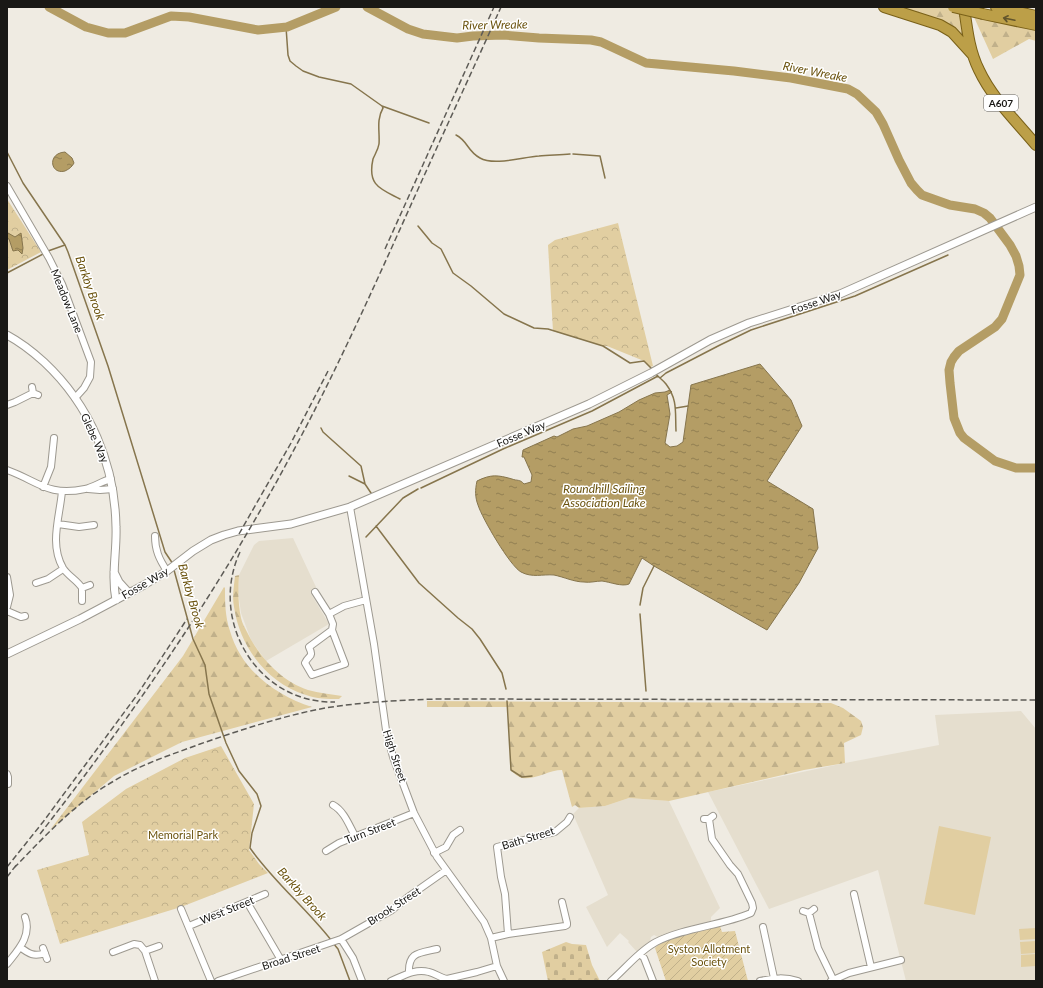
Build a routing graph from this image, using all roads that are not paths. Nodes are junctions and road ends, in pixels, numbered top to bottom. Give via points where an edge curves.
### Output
1 (884, 7) edge
2 (953, 7) edge
3 (964, 7) edge
4 (996, 7) edge
5 (1036, 16) edge
6 (1036, 25) edge
7 (973, 56) junction
8 (1036, 145) edge
9 (7, 186) edge
10 (1036, 207) edge
11 (7, 335) edge
12 (34, 392) dead end
13 (76, 398) junction
14 (7, 405) edge
15 (54, 438) dead end
16 (7, 470) edge
17 (111, 479) junction
18 (43, 487) junction
19 (86, 489) junction
20 (113, 489) junction
21 (62, 491) junction
22 (350, 507) junction
23 (58, 524) junction
24 (94, 525) dead end
25 (155, 536) dead end
26 (171, 568) junction
27 (63, 569) junction
28 (114, 572) junction
29 (40, 574) dead end
30 (7, 577) edge
31 (90, 584) dead end
32 (82, 588) junction
33 (314, 592) dead end
34 (129, 593) junction
35 (116, 600) junction
36 (366, 600) junction
37 (82, 601) dead end
38 (7, 607) edge
39 (7, 611) edge
40 (329, 614) junction
41 (26, 616) dead end
42 (332, 630) junction
43 (7, 654) edge
44 (15, 773) dead end
45 (8, 774) edge
46 (8, 784) dead end
47 (333, 805) dead end
48 (414, 813) junction
49 (570, 817) dead end
50 (709, 818) dead end
51 (460, 830) dead end
52 (355, 836) junction
53 (326, 851) dead end
54 (434, 853) junction
55 (445, 871) junction
56 (853, 892) dead end
57 (265, 894) dead end
58 (247, 902) junction
59 (562, 902) dead end
60 (181, 909) dead end
61 (808, 911) dead end
62 (34, 921) dead end
63 (723, 923) junction
64 (763, 925) dead end
65 (189, 926) junction
66 (725, 930) dead end
67 (508, 934) junction
68 (491, 938) junction
69 (341, 939) junction
70 (159, 946) dead end
71 (20, 947) junction
72 (145, 950) junction
73 (113, 952) dead end
74 (433, 952) dead end
75 (45, 954) dead end
76 (640, 954) junction
77 (281, 960) junction
78 (901, 960) dead end
79 (7, 964) edge
80 (496, 966) junction
81 (871, 967) junction
82 (409, 973) junction
83 (774, 978) junction
84 (832, 980) edge
85 (155, 981) edge
86 (211, 981) edge
87 (218, 981) edge
88 (362, 981) edge
89 (391, 981) edge
90 (504, 981) edge
91 (611, 981) edge
92 (653, 981) edge
93 (760, 981) edge
94 (798, 981) edge

1 - 7 highway via 940,24 952,32
6 -> 2 highway, bridge
3 - 7 highway, A607
4 - 5 highway
7 - 8 highway, A607 via 992,92
9 - 13 street, Meadow Lane via 62,284 91,362 90,377
10 - 22 street, Fosse Way via 840,294 749,323 710,340 589,404
11 - 13 street, Glebe Way via 34,354
12 - 14 street
13 - 17 street, Glebe Way via 92,426 106,459
15 - 18 street via 51,467
16 - 18 street
17 - 19 street
17 - 20 street, Glebe Way
18 - 21 street
19 - 20 street
19 - 21 street
20 - 28 street, Glebe Way via 116,528
21 - 23 street
22 - 26 street, Fosse Way via 291,524 224,535 203,543
22 - 36 street, High Street
23 - 24 street via 87,530
23 - 27 street via 56,549
25 - 26 street via 158,556
26 - 34 street, Fosse Way
27 - 29 street via 39,582
27 - 32 street
28 - 34 street
28 - 35 street, Glebe Way
30 - 38 street via 10,595
31 - 32 street
32 - 37 street
33 - 40 street
34 - 35 street, Fosse Way
35 - 43 street, Fosse Way
36 - 40 street via 344,606
36 - 48 street, High Street via 386,730
39 - 41 street via 21,617
40 - 42 street via 333,624
42 - 42 street via 309,647 311,656 306,663 312,675 344,664
44 - 45 street
45 - 46 street
47 - 52 street via 338,808
48 - 52 street, Turn Street
48 - 54 street, High Street
49 - 67 street, Bath Street via 555,832 497,847 505,894
50 - 63 street via 712,839 738,874 753,908 751,913
51 - 54 street via 453,835 446,847
52 - 53 street, Turn Street via 339,842
54 - 55 street, High Street
55 - 68 street, High Street via 484,922
55 - 69 street, Brook Street via 392,910
56 - 81 street
57 - 58 street, West Street
58 - 65 street, West Street
58 - 77 street
59 - 67 street via 567,925
60 - 65 street
61 - 84 street via 818,948
62 - 71 street via 26,920 25,939
63 - 66 street
63 - 76 street via 661,940
64 - 83 street
65 - 86 street
67 - 68 street
68 - 80 street, High Street
69 - 77 street, Broad Street
69 - 88 street via 353,958
70 - 72 street
71 - 75 street via 32,955
71 - 79 street
72 - 73 street via 136,944
72 - 85 street
74 - 82 street via 419,950 411,958
76 - 91 street
76 - 92 street
77 - 87 street, Broad Street
78 - 81 street
80 - 82 street via 451,978 416,971
80 - 90 street, High Street
81 - 84 street
82 - 89 street
83 - 93 street
83 - 94 street

